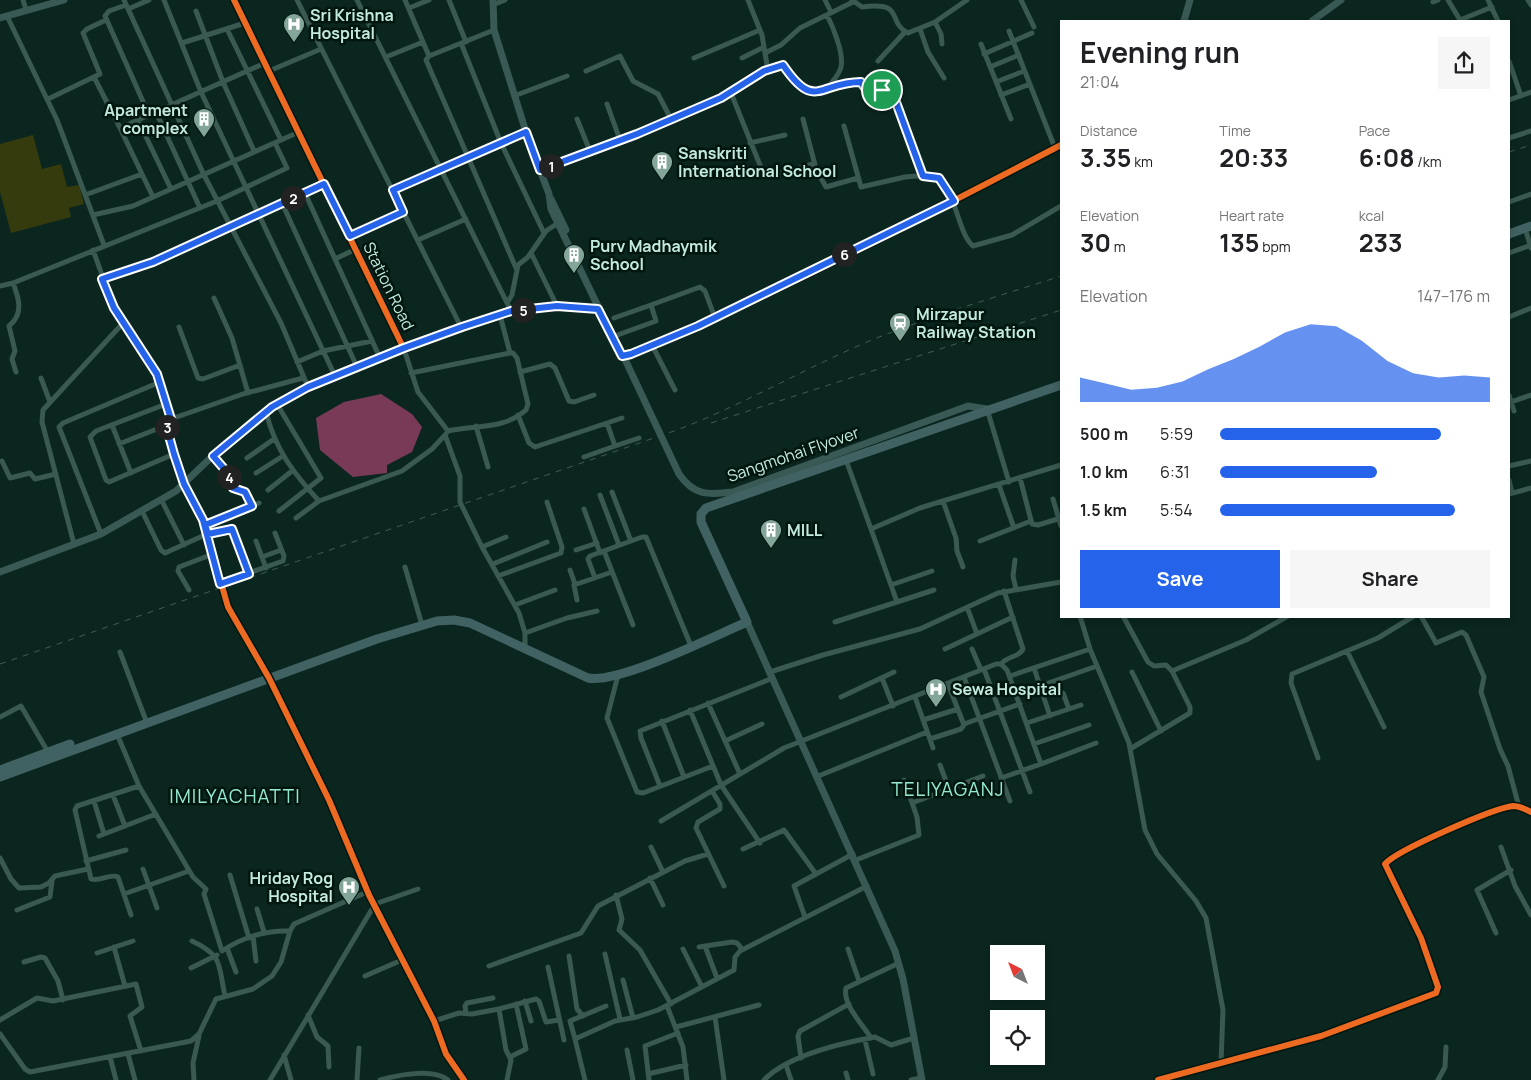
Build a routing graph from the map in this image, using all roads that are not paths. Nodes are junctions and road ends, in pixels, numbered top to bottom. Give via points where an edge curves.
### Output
1 (23, 0) edge
2 (64, 0) edge
3 (150, 0) edge
4 (164, 0) edge
5 (234, 0) edge
6 (297, 0) edge
7 (357, 0) edge
8 (405, 0) edge
9 (429, 0) edge
10 (449, 0) edge
11 (505, 0) edge
12 (748, 0) edge
13 (825, 0) edge
14 (966, 0) edge
15 (1021, 0) edge
16 (1190, 0) edge
17 (1341, 0) edge
18 (1448, 0) edge
19 (1488, 0) edge
20 (1528, 0) edge
21 (853, 1) edge
22 (494, 2) edge
23 (126, 4) edge
24 (1531, 5) edge
25 (1492, 7) junction
26 (409, 8) junction
27 (26, 10) junction
28 (196, 11) dead end
29 (829, 13) junction
30 (4, 17) edge
31 (106, 20) junction
32 (1184, 20) edge
33 (1317, 20) edge
34 (1466, 20) edge
35 (1498, 20) edge
36 (935, 22) junction
37 (245, 23) junction
38 (227, 29) junction
39 (920, 29) junction
40 (494, 30) junction
41 (760, 30) junction
42 (905, 32) junction
43 (1009, 32) dead end
44 (205, 36) junction
45 (422, 42) junction
46 (463, 42) junction
47 (1013, 42) junction
48 (182, 43) junction
49 (942, 44) dead end
50 (980, 44) dead end
51 (321, 48) junction
52 (765, 50) junction
53 (984, 54) junction
54 (1018, 55) junction
55 (429, 56) junction
56 (386, 58) junction
57 (694, 58) dead end
58 (742, 58) dead end
59 (878, 62) dead end
60 (265, 63) junction
61 (1510, 64) edge
62 (990, 67) junction
63 (269, 70) junction
64 (246, 71) junction
65 (586, 71) dead end
66 (764, 71) junction
67 (1024, 71) junction
68 (567, 76) dead end
69 (94, 77) junction
70 (944, 78) dead end
71 (223, 82) junction
72 (996, 82) junction
73 (1030, 84) junction
74 (828, 88) junction
75 (201, 92) junction
76 (1531, 92) edge
77 (731, 93) junction
78 (1001, 95) junction
79 (514, 96) junction
80 (1521, 96) junction
81 (48, 99) junction
82 (1510, 100) edge
83 (606, 104) dead end
84 (172, 105) junction
85 (156, 112) junction
86 (149, 115) junction
87 (804, 118) dead end
88 (577, 119) dead end
89 (671, 119) junction
90 (1011, 119) dead end
91 (138, 120) junction
92 (844, 126) dead end
93 (120, 128) junction
94 (1531, 131) edge
95 (299, 132) junction
96 (526, 132) junction
97 (785, 135) dead end
98 (1510, 138) edge
99 (620, 140) junction
100 (278, 142) junction
101 (501, 143) junction
102 (750, 144) junction
103 (1058, 146) edge
104 (590, 151) junction
105 (254, 152) junction
106 (467, 158) junction
107 (234, 161) junction
108 (815, 165) junction
109 (441, 169) junction
110 (540, 170) junction
111 (142, 174) junction
112 (204, 175) junction
113 (923, 176) junction
114 (858, 178) junction
115 (189, 181) junction
116 (324, 184) junction
117 (246, 187) junction
118 (170, 189) junction
119 (393, 190) junction
120 (305, 193) junction
121 (549, 194) junction
122 (1531, 194) edge
123 (85, 195) junction
124 (153, 197) junction
125 (216, 201) junction
126 (954, 201) junction
127 (1510, 202) edge
128 (282, 203) junction
129 (1060, 207) edge
130 (200, 208) junction
131 (403, 212) junction
132 (259, 214) junction
133 (93, 215) junction
134 (466, 219) junction
135 (558, 223) junction
136 (1528, 227) edge
137 (230, 228) junction
138 (544, 233) junction
139 (1510, 234) edge
140 (350, 236) junction
141 (418, 240) junction
142 (104, 245) junction
143 (1531, 246) edge
144 (93, 250) junction
145 (356, 250) junction
146 (531, 252) junction
147 (1510, 254) edge
148 (335, 259) junction
149 (516, 268) junction
150 (102, 279) junction
151 (14, 283) junction
152 (0, 286) edge
153 (214, 298) dead end
154 (507, 303) junction
155 (651, 305) junction
156 (557, 306) junction
157 (599, 308) junction
158 (1531, 308) edge
159 (511, 311) junction
160 (500, 315) junction
161 (1510, 317) edge
162 (614, 318) dead end
163 (714, 318) junction
164 (123, 323) junction
165 (179, 327) dead end
166 (462, 327) junction
167 (612, 337) junction
168 (372, 341) junction
169 (347, 345) junction
170 (652, 345) junction
171 (404, 348) junction
172 (323, 351) junction
173 (510, 354) junction
174 (380, 358) junction
175 (297, 362) junction
176 (240, 365) junction
177 (357, 367) junction
178 (16, 372) dead end
179 (520, 372) junction
180 (411, 373) junction
181 (335, 376) junction
182 (41, 378) dead end
183 (304, 378) junction
184 (160, 382) junction
185 (1060, 385) edge
186 (308, 387) junction
187 (675, 390) dead end
188 (248, 392) junction
189 (594, 395) dead end
190 (1531, 395) edge
191 (1510, 399) edge
192 (50, 402) junction
193 (1511, 402) junction
194 (166, 404) junction
195 (277, 404) junction
196 (987, 409) junction
197 (1514, 410) dead end
198 (266, 412) junction
199 (518, 415) junction
200 (622, 418) dead end
201 (171, 419) junction
202 (607, 423) junction
203 (167, 424) junction
204 (112, 425) junction
205 (476, 426) junction
206 (446, 433) junction
207 (639, 438) dead end
208 (274, 440) junction
209 (119, 444) junction
210 (615, 446) junction
211 (174, 454) junction
212 (213, 456) junction
213 (283, 456) junction
214 (584, 457) dead end
215 (247, 458) dead end
216 (846, 460) junction
217 (2, 461) dead end
218 (1531, 461) edge
219 (1060, 465) edge
220 (1510, 466) edge
221 (488, 467) dead end
222 (292, 471) junction
223 (131, 473) junction
224 (256, 473) dead end
225 (56, 474) junction
226 (1020, 478) junction
227 (1009, 482) junction
228 (184, 484) junction
229 (1000, 485) junction
230 (1531, 488) edge
231 (308, 489) junction
232 (268, 490) dead end
233 (612, 492) dead end
234 (1511, 493) edge
235 (600, 495) dead end
236 (161, 499) junction
237 (1053, 499) dead end
238 (319, 501) junction
239 (943, 501) junction
240 (547, 502) dead end
241 (259, 503) dead end
242 (252, 506) junction
243 (584, 509) dead end
244 (142, 511) junction
245 (279, 511) dead end
246 (296, 518) dead end
247 (1060, 518) edge
248 (1031, 521) junction
249 (205, 525) junction
250 (871, 528) junction
251 (1014, 528) junction
252 (275, 533) dead end
253 (101, 534) junction
254 (208, 534) junction
255 (506, 537) dead end
256 (256, 541) dead end
257 (631, 541) junction
258 (980, 541) dead end
259 (546, 542) dead end
260 (596, 543) junction
261 (74, 544) junction
262 (184, 545) junction
263 (619, 546) junction
264 (482, 547) junction
265 (281, 550) junction
266 (576, 550) dead end
267 (602, 552) junction
268 (212, 554) junction
269 (262, 557) junction
270 (1015, 560) dead end
271 (493, 564) junction
272 (405, 567) dead end
273 (963, 567) dead end
274 (266, 568) junction
275 (570, 570) dead end
276 (932, 571) dead end
277 (0, 572) edge
278 (612, 572) junction
279 (249, 574) junction
280 (498, 576) junction
281 (595, 578) junction
282 (220, 584) junction
283 (575, 584) junction
284 (1060, 584) edge
285 (891, 585) junction
286 (1016, 589) junction
287 (189, 590) dead end
288 (555, 590) dead end
289 (934, 590) dead end
290 (1004, 591) junction
291 (578, 600) dead end
292 (897, 602) junction
293 (515, 605) junction
294 (967, 607) junction
295 (597, 611) dead end
296 (1013, 616) junction
297 (1081, 618) edge
298 (1124, 618) edge
299 (1284, 618) edge
300 (1411, 618) edge
301 (1422, 618) edge
302 (746, 622) junction
303 (835, 622) dead end
304 (422, 625) junction
305 (633, 625) dead end
306 (525, 633) junction
307 (977, 634) junction
308 (690, 646) junction
309 (525, 648) junction
310 (945, 649) dead end
311 (1090, 649) junction
312 (972, 650) dead end
313 (1347, 651) junction
314 (120, 652) dead end
315 (1001, 664) junction
316 (1097, 666) junction
317 (1034, 668) junction
318 (983, 669) junction
319 (1172, 671) junction
320 (894, 672) dead end
321 (1132, 672) dead end
322 (618, 675) junction
323 (772, 675) junction
324 (1010, 676) junction
325 (964, 677) junction
326 (269, 678) junction
327 (882, 678) junction
328 (948, 684) junction
329 (1040, 686) junction
330 (1063, 694) dead end
331 (841, 697) dead end
332 (915, 697) junction
333 (708, 703) junction
334 (1020, 704) junction
335 (1081, 705) dead end
336 (893, 706) junction
337 (958, 709) junction
338 (1069, 709) junction
339 (690, 710) junction
340 (1000, 711) junction
341 (169, 714) junction
342 (1050, 716) junction
343 (0, 717) edge
344 (146, 718) junction
345 (980, 718) junction
346 (923, 720) junction
347 (662, 721) junction
348 (1026, 723) junction
349 (762, 724) dead end
350 (964, 724) junction
351 (1089, 725) dead end
352 (1384, 727) dead end
353 (1161, 731) junction
354 (927, 732) junction
355 (117, 734) junction
356 (930, 739) junction
357 (726, 741) junction
358 (801, 743) junction
359 (1096, 743) dead end
360 (1034, 744) junction
361 (933, 748) dead end
362 (1130, 749) junction
363 (48, 752) junction
364 (1318, 758) dead end
365 (1041, 764) junction
366 (940, 765) dead end
367 (713, 766) junction
368 (0, 770) edge
369 (1022, 771) junction
370 (740, 774) junction
371 (983, 776) dead end
372 (0, 777) edge
373 (684, 777) junction
374 (816, 777) junction
375 (1001, 778) junction
376 (904, 780) dead end
377 (721, 785) junction
378 (139, 786) junction
379 (660, 786) junction
380 (948, 789) junction
381 (712, 791) junction
382 (1030, 792) dead end
383 (113, 795) junction
384 (94, 801) junction
385 (1010, 801) dead end
386 (912, 803) junction
387 (1519, 807) junction
388 (1531, 812) edge
389 (156, 814) junction
390 (661, 821) dead end
391 (125, 826) junction
392 (760, 843) junction
393 (650, 846) dead end
394 (1500, 847) dead end
395 (743, 849) dead end
396 (126, 850) dead end
397 (708, 854) junction
398 (854, 857) junction
399 (0, 858) edge
400 (86, 861) junction
401 (88, 869) junction
402 (143, 869) dead end
403 (1511, 870) junction
404 (189, 871) junction
405 (663, 872) junction
406 (816, 874) junction
407 (230, 875) dead end
408 (650, 878) junction
409 (52, 881) junction
410 (149, 885) junction
411 (724, 886) dead end
412 (867, 886) junction
413 (418, 888) dead end
414 (367, 892) junction
415 (124, 894) junction
416 (616, 895) junction
417 (375, 904) junction
418 (663, 905) dead end
419 (156, 908) dead end
420 (257, 909) dead end
421 (17, 910) dead end
422 (1531, 914) edge
423 (131, 915) dead end
424 (805, 917) junction
425 (290, 931) junction
426 (264, 932) junction
427 (1496, 933) dead end
428 (251, 937) junction
429 (133, 940) dead end
430 (192, 941) dead end
431 (705, 946) junction
432 (114, 947) junction
433 (699, 947) dead end
434 (683, 949) dead end
435 (848, 949) dead end
436 (225, 950) junction
437 (742, 950) junction
438 (97, 953) dead end
439 (605, 954) dead end
440 (215, 956) junction
441 (569, 956) dead end
442 (402, 960) junction
443 (256, 961) dead end
444 (24, 962) dead end
445 (899, 963) junction
446 (489, 966) dead end
447 (548, 967) dead end
448 (191, 968) dead end
449 (236, 972) dead end
450 (365, 976) dead end
451 (717, 978) junction
452 (623, 980) dead end
453 (859, 982) junction
454 (125, 986) junction
455 (702, 987) junction
456 (225, 996) junction
457 (493, 998) dead end
458 (63, 1000) junction
459 (525, 1001) junction
460 (516, 1004) junction
461 (849, 1004) junction
462 (669, 1005) junction
463 (760, 1005) dead end
464 (606, 1006) dead end
465 (499, 1009) junction
466 (466, 1013) junction
467 (308, 1015) junction
468 (583, 1016) junction
469 (715, 1017) junction
470 (633, 1018) junction
471 (620, 1019) junction
472 (0, 1020) edge
473 (434, 1021) junction
474 (531, 1021) dead end
475 (560, 1022) junction
476 (570, 1022) junction
477 (676, 1027) junction
478 (0, 1034) edge
479 (199, 1034) junction
480 (678, 1034) junction
481 (871, 1038) junction
482 (914, 1038) junction
483 (575, 1039) junction
484 (564, 1040) dead end
485 (865, 1040) junction
486 (1446, 1047) dead end
487 (360, 1048) dead end
488 (628, 1050) dead end
489 (140, 1051) junction
490 (128, 1054) junction
491 (284, 1055) junction
492 (110, 1057) junction
493 (510, 1057) junction
494 (802, 1058) junction
495 (1221, 1063) junction
496 (686, 1065) junction
497 (786, 1065) junction
498 (329, 1067) dead end
499 (846, 1073) dead end
500 (648, 1074) junction
501 (873, 1074) dead end
502 (922, 1079) edge
503 (116, 1080) edge
504 (135, 1080) edge
505 (194, 1080) edge
506 (270, 1080) edge
507 (291, 1080) edge
508 (357, 1080) edge
509 (380, 1080) edge
510 (448, 1080) edge
511 (464, 1080) edge
512 (507, 1080) edge
513 (585, 1080) edge
514 (633, 1080) edge
515 (649, 1080) edge
516 (687, 1080) edge
517 (724, 1080) edge
518 (764, 1080) edge
519 (791, 1080) edge
520 (848, 1080) edge
521 (911, 1080) edge
522 (1159, 1080) edge
523 (1438, 1080) edge

1 - 27 street
2 - 27 street
3 - 23 street
4 - 48 street
5 - 37 street, Station Road
6 - 51 street
7 - 56 street
8 - 26 street
9 - 26 street
10 - 46 street
11 - 22 street
12 - 41 street
13 - 29 street
14 - 36 street
15 - 47 street via 1033,30
16 - 32 street
17 - 33 street
18 - 34 street via 1458,18
19 - 25 street
20 - 24 street
21 - 29 street
21 - 42 street via 862,7 876,5 888,8
22 - 40 street
23 - 31 street via 108,12
23 - 84 street
25 - 34 street
25 - 35 street
26 - 45 street
27 - 30 street
28 - 44 street
29 - 52 street via 796,31 781,45
29 - 74 street via 841,64
30 - 81 street
31 - 69 street via 83,33 100,72
31 - 86 street
36 - 39 street
36 - 49 street
37 - 38 street
37 - 60 street, Station Road
38 - 44 street
38 - 64 street
39 - 42 street
39 - 70 street via 928,52
40 - 46 street
40 - 79 street
41 - 52 street
41 - 57 street
42 - 59 street
43 - 47 street
44 - 48 street
44 - 71 street
45 - 55 street
45 - 56 street
46 - 55 street
46 - 101 street
47 - 53 street
47 - 54 street
48 - 75 street
50 - 53 street
51 - 63 street
51 - 119 street
52 - 58 street
52 - 66 street via 767,65
53 - 62 street
54 - 62 street
54 - 67 street
55 - 106 street via 426,62
56 - 109 street
60 - 63 street, Station Road
60 - 64 street
61 - 80 street
62 - 72 street
63 - 95 street, Station Road
64 - 71 street
64 - 100 street
65 - 89 street via 620,56 631,78 658,94
66 - 74 street via 783,65 805,90 817,93
66 - 77 street
67 - 72 street
67 - 73 street
68 - 79 street
69 - 81 street
69 - 93 street
71 - 75 street
71 - 105 street
72 - 78 street
73 - 78 street
73 - 103 street
74 - 113 street via 861,82 869,94 882,90 893,94
75 - 84 street
75 - 107 street
76 - 80 street
77 - 89 street
77 - 102 street
78 - 90 street
79 - 96 street
80 - 82 street
81 - 123 street
83 - 99 street
84 - 85 street
84 - 112 street
85 - 86 street
85 - 115 street
86 - 91 street
87 - 108 street
88 - 104 street
89 - 99 street
91 - 93 street
91 - 118 street
92 - 114 street
93 - 111 street
94 - 98 street
95 - 100 street
95 - 116 street, Station Road
96 - 101 street
96 - 110 street
97 - 102 street
99 - 104 street
100 - 105 street
100 - 117 street via 287,168
101 - 106 street
101 - 138 street
102 - 108 street via 761,172 766,176
103 - 126 street
104 - 110 street
105 - 107 street
106 - 109 street
106 - 149 street
107 - 112 street
107 - 117 street
108 - 114 street via 826,187
109 - 119 street
109 - 134 street
110 - 121 street
111 - 123 street
111 - 124 street
112 - 115 street
112 - 125 street
113 - 114 street via 890,180 864,188
113 - 126 street via 939,178
115 - 118 street
115 - 130 street
116 - 120 street
116 - 140 street, Station Road
117 - 125 street
117 - 132 street
118 - 124 street
119 - 131 street
120 - 128 street
120 - 148 street
121 - 135 street via 551,209
121 - 157 street, Sangmohai Flyover
122 - 127 street
123 - 133 street
124 - 133 street via 120,210
125 - 130 street
125 - 137 street
126 - 129 street via 967,239 973,246 1012,235
126 - 163 street
128 - 132 street
128 - 169 street
130 - 142 street
131 - 140 street
131 - 141 street
132 - 137 street
132 - 172 street
133 - 142 street
134 - 141 street
134 - 154 street
135 - 138 street
135 - 157 street
136 - 139 highway
136 - 143 street
137 - 150 street via 153,262
137 - 175 street via 281,323
138 - 146 street
140 - 145 street, Station Road
141 - 166 street
142 - 144 street
143 - 147 street
144 - 150 street
144 - 151 street
145 - 148 street
145 - 171 street, Station Road
146 - 149 street
146 - 156 street
148 - 168 street
149 - 154 street via 512,295
150 - 164 street
151 - 152 street
151 - 178 street via 20,304 16,319 9,326
153 - 176 street
154 - 159 street
155 - 162 street
155 - 163 street via 702,288
155 - 167 street via 656,321
156 - 157 street, Station Road
156 - 159 street, Station Road
157 - 167 street
157 - 196 street, Sangmohai Flyover via 678,474 704,494 733,492 968,406
158 - 161 street
159 - 160 street, Station Road
160 - 166 street, Station Road
160 - 173 street
163 - 170 street
164 - 184 street via 154,366
164 - 192 street
165 - 176 street via 198,378
166 - 171 street, Station Road
167 - 170 street via 622,356
168 - 169 street
168 - 174 street
169 - 172 street
169 - 177 street
170 - 187 street
171 - 174 street
171 - 180 street
172 - 175 street
172 - 181 street
173 - 179 street via 515,355
173 - 180 street
174 - 177 street
175 - 183 street
176 - 188 street
177 - 181 street
179 - 189 street via 550,364 555,368 569,401
179 - 199 street via 528,408
180 - 206 street via 422,399
181 - 186 street
182 - 192 street
183 - 186 street
183 - 188 street
184 - 194 street
184 - 253 street via 59,427
185 - 196 highway
186 - 195 street
188 - 201 street
190 - 193 street
191 - 193 street
192 - 225 street via 43,410 42,422
193 - 197 street
194 - 201 street
194 - 204 street
195 - 198 street
195 - 231 street via 320,476
196 - 216 highway
196 - 227 street
198 - 208 street
198 - 212 street
199 - 202 street via 529,443 536,447
199 - 205 street via 490,427
200 - 202 street
201 - 203 street
202 - 210 street
203 - 209 street
203 - 211 street
204 - 209 street
204 - 223 street via 90,437 106,480 111,482
205 - 206 street
205 - 221 street
206 - 238 street via 432,449 402,471
206 - 264 street via 460,476 460,502
207 - 210 street
208 - 213 street
208 - 215 street
209 - 223 street
210 - 214 street
211 - 223 street
211 - 228 street
212 - 228 street
212 - 242 street via 226,471 233,488 245,492
213 - 222 street
213 - 224 street
216 - 250 street
216 - 302 highway via 702,511 701,522
217 - 225 street via 10,478 28,473 35,479
218 - 220 street
219 - 226 street
222 - 231 street
222 - 232 street
225 - 261 street
226 - 227 street
226 - 248 street
227 - 229 street
228 - 236 street
228 - 249 street
229 - 239 street
229 - 251 street
230 - 234 street
231 - 238 street
231 - 245 street
233 - 257 street
235 - 263 street
236 - 244 street
236 - 262 street
237 - 247 street
238 - 246 street
239 - 250 street
239 - 273 street
240 - 280 street via 562,547 561,553
241 - 242 street
242 - 249 street
243 - 260 street
244 - 253 street
244 - 262 street via 163,552
247 - 248 street via 1034,526
248 - 251 street
249 - 254 street
250 - 285 street
251 - 258 street
252 - 265 street
253 - 261 street
254 - 262 street
254 - 268 street
254 - 279 street via 232,529
255 - 264 street
256 - 269 street
257 - 263 street
257 - 308 street via 644,536 648,540
259 - 271 street
260 - 266 street
260 - 267 street
261 - 277 street
263 - 267 street
264 - 271 street
265 - 269 street
265 - 274 street via 283,562
267 - 278 street
267 - 281 street via 588,560
268 - 282 street
268 - 287 street via 179,567 178,571
269 - 274 street
270 - 286 street via 1013,576
271 - 280 street
272 - 304 street
274 - 279 street
275 - 283 street
276 - 285 street
278 - 281 street
278 - 305 street
279 - 282 street
280 - 293 street
281 - 283 street
282 - 326 street via 228,607
283 - 291 street via 573,587
284 - 286 street
285 - 292 street
286 - 290 street
288 - 293 street
289 - 292 street
290 - 294 street
290 - 296 street
292 - 303 street
293 - 306 street
294 - 307 street
294 - 323 street via 905,634 823,654
295 - 306 street
296 - 307 street
296 - 315 street via 1023,652
297 - 311 street
298 - 319 street via 1148,662 1154,666 1166,665
299 - 319 street via 1246,640
300 - 313 street via 1378,638
301 - 387 street via 1437,644 1462,632 1466,635 1484,677 1481,692
302 - 308 highway
302 - 323 street
304 - 309 highway via 454,620 470,623
304 - 326 highway
306 - 309 street
307 - 310 street
308 - 322 highway
309 - 322 highway via 588,678 605,679
311 - 316 street
311 - 317 street
312 - 318 street
313 - 352 street
313 - 364 street via 1297,670 1290,678
314 - 344 street
315 - 318 street
315 - 324 street
316 - 329 street
316 - 362 street
317 - 324 street
317 - 329 street
318 - 325 street
318 - 340 street
319 - 353 street via 1191,710 1188,716
320 - 327 street
321 - 353 street
322 - 379 street via 608,723 637,792
323 - 333 street
323 - 358 street
324 - 334 street
325 - 328 street
325 - 345 street
326 - 341 highway
326 - 414 street via 329,800
327 - 331 street
327 - 336 street
328 - 332 street
328 - 337 street
329 - 342 street
330 - 338 street
332 - 336 street
332 - 346 street
333 - 339 street
333 - 357 street
334 - 340 street
334 - 348 street
335 - 338 street
336 - 358 street
337 - 346 street
337 - 350 street
338 - 342 street
339 - 347 street
339 - 367 street
340 - 345 street
340 - 369 street
341 - 344 highway
341 - 355 highway
342 - 348 street
343 - 363 street via 21,706
344 - 363 highway
345 - 350 street
345 - 375 street
346 - 354 street
347 - 373 street
347 - 379 street via 643,729 640,734
348 - 360 street
349 - 357 street
350 - 356 street via 961,730
351 - 360 street
353 - 362 street
354 - 356 street
354 - 374 street
355 - 372 highway
355 - 378 street
356 - 361 street
357 - 370 street
358 - 370 street via 784,748
358 - 374 street
359 - 365 street
360 - 365 street
362 - 495 street via 1150,843 1196,900 1209,929 1223,1010
363 - 368 highway
365 - 369 street
366 - 380 street
367 - 373 street
367 - 377 street
369 - 375 street
369 - 382 street
370 - 377 street
371 - 380 street
373 - 379 street
374 - 398 street
375 - 385 street
376 - 386 street
377 - 381 street
377 - 392 street
378 - 383 street
378 - 389 street
380 - 386 street
381 - 390 street
381 - 397 street via 720,809 696,825
383 - 384 street
383 - 391 street
384 - 391 street via 101,835
384 - 400 street via 77,806 75,810
386 - 398 street via 919,835
387 - 388 street
387 - 495 street via 1508,807 1460,825 1384,864 1421,938 1438,987 1436,993 1321,1036
389 - 391 street
389 - 404 street
392 - 395 street
392 - 406 street via 784,830
393 - 405 street
394 - 403 street
396 - 400 street
397 - 405 street
397 - 411 street
398 - 406 street
398 - 412 street
399 - 409 street via 19,888 41,887
400 - 401 street
401 - 409 street via 55,876
401 - 415 street via 93,880 118,877
402 - 410 street
403 - 422 street via 1515,886
403 - 427 street via 1477,890
404 - 410 street
404 - 436 street via 206,889 204,894
405 - 408 street
406 - 424 street via 794,886
407 - 428 street
408 - 416 street
408 - 418 street
409 - 421 street via 50,897
410 - 415 street
410 - 419 street
412 - 424 street
412 - 445 street
413 - 417 street
414 - 417 street
414 - 425 street via 300,921
415 - 423 street
416 - 446 street via 595,908 581,933
416 - 462 street via 622,919 619,930 640,950
417 - 442 street
417 - 467 street
420 - 426 street
424 - 437 street
425 - 426 street
425 - 456 street via 281,962 272,976 253,990
426 - 428 street
428 - 436 street
428 - 443 street
429 - 432 street
430 - 440 street
431 - 433 street
431 - 437 street via 732,942
431 - 451 street
432 - 438 street
432 - 454 street
434 - 455 street
435 - 453 street
436 - 440 street
436 - 449 street
437 - 451 street via 735,957 734,970
439 - 471 street
440 - 448 street
440 - 456 street via 222,972
441 - 468 street via 577,1009
442 - 450 street
442 - 473 street
444 - 458 street via 45,958 58,981
445 - 453 street
445 - 482 street
447 - 475 street
451 - 455 street
452 - 470 street
453 - 461 street via 846,988
454 - 458 street
454 - 489 street via 137,986 142,1002 141,1008 130,1016
455 - 462 street
456 - 479 street via 213,1004
457 - 466 street via 467,1003
458 - 472 street via 37,998
459 - 460 street
459 - 474 street
459 - 475 street via 537,999 546,1022
460 - 465 street
460 - 493 street via 526,1050
461 - 481 street
461 - 494 street via 800,1031
462 - 470 street
462 - 477 street
463 - 469 street
464 - 468 street
465 - 466 street
465 - 493 street
466 - 473 street
467 - 491 street
467 - 498 street via 317,1037 328,1046
468 - 476 street
469 - 477 street
469 - 517 street
470 - 471 street
471 - 483 street
473 - 511 street via 446,1054
475 - 476 street
475 - 484 street
476 - 483 street
477 - 480 street
478 - 492 street via 30,1072
479 - 489 street via 185,1043
479 - 505 street via 193,1063
480 - 496 street
480 - 500 street via 645,1046
481 - 482 street via 891,1045
481 - 485 street
482 - 502 street
483 - 513 street
485 - 494 street
485 - 501 street
486 - 523 street via 1445,1067
487 - 508 street
488 - 514 street
489 - 490 street
490 - 492 street
490 - 504 street
491 - 506 street
491 - 507 street
492 - 503 street
493 - 512 street
494 - 497 street
495 - 522 street
496 - 500 street
496 - 516 street
497 - 518 street
497 - 519 street
499 - 520 street
500 - 515 street
502 - 521 street
509 - 510 street via 402,1075 434,1075

